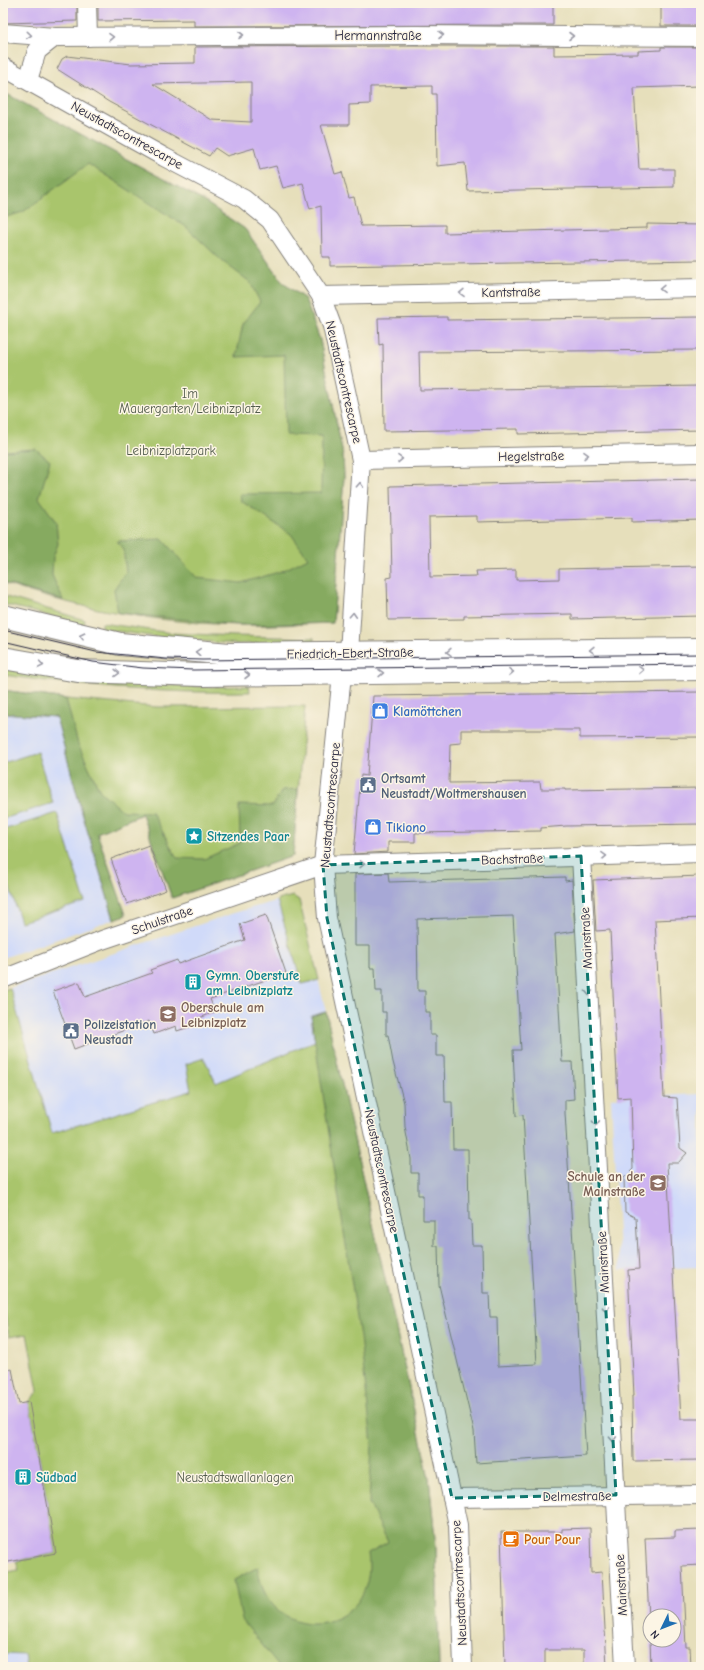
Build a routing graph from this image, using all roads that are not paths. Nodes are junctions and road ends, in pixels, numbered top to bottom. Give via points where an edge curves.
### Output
1 (87, 3) edge
2 (3, 33) edge
3 (54, 37) junction
4 (88, 37) junction
5 (701, 37) edge
6 (3, 66) edge
7 (28, 80) junction
8 (701, 288) edge
9 (321, 296) junction
10 (701, 453) edge
11 (361, 460) junction
12 (3, 616) edge
13 (701, 649) edge
14 (349, 653) junction
15 (3, 658) edge
16 (701, 669) edge
17 (342, 674) junction
18 (701, 853) edge
19 (581, 856) junction
20 (324, 866) junction
21 (3, 979) edge
22 (616, 1495) junction
23 (701, 1495) edge
24 (452, 1498) junction
25 (464, 1667) edge
26 (625, 1667) edge

1 - 4 street
2 -> 3 street, Hermannstraße
3 - 4 street, Hermannstraße
3 - 7 street via 37,51
4 -> 5 street, Hermannstraße
6 - 7 street, Neustadtscontrescarpe
7 - 9 street, Neustadtscontrescarpe via 244,199 270,220
8 -> 9 street, Kantstraße
9 - 11 street, Neustadtscontrescarpe via 332,326
11 -> 10 street, Hegelstraße
14 -> 11 street, Neustadtscontrescarpe
14 -> 12 main road, Friedrich-Ebert-Straße via 229,654 177,651 120,644
13 -> 14 main road, Friedrich-Ebert-Straße
15 -> 17 main road, Friedrich-Ebert-Straße via 93,672 202,675
17 -> 16 main road, Friedrich-Ebert-Straße
17 - 20 street, Neustadtscontrescarpe
19 -> 18 street, Bachstraße
20 -> 19 street, Bachstraße
19 -> 22 street, Mainstraße
20 - 21 street, Schulstraße via 102,940
20 - 24 street, Neustadtscontrescarpe via 329,926
22 - 23 street, Delmestraße
22 - 24 street, Delmestraße
22 - 26 street, Mainstraße
24 - 25 street, Neustadtscontrescarpe via 458,1525

